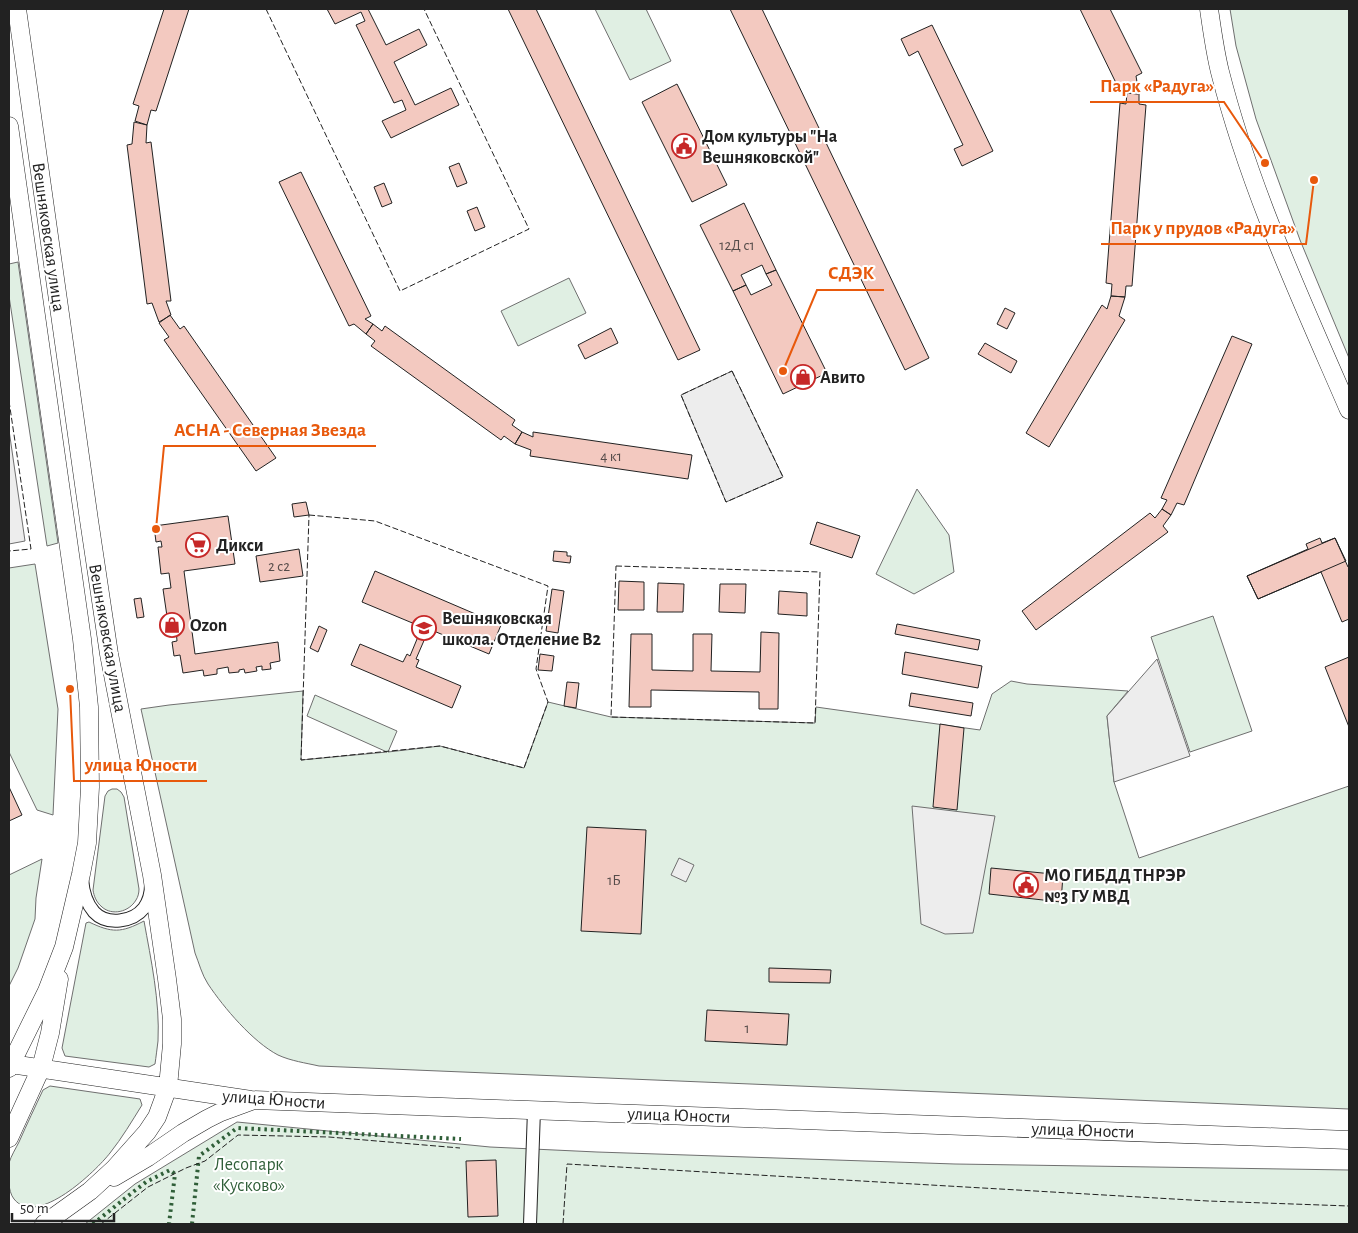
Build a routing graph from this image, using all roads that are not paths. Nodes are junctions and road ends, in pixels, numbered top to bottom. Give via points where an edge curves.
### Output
1 (17, 9) edge
2 (1209, 9) edge
3 (10, 131) edge
4 (34, 134) junction
5 (1349, 410) edge
6 (82, 874) junction
7 (152, 875) junction
8 (64, 946) junction
9 (10, 1066) edge
10 (41, 1068) junction
11 (168, 1087) junction
12 (252, 1100) junction
13 (534, 1110) junction
14 (9, 1138) edge
15 (1349, 1140) edge
16 (90, 1191) junction
17 (64, 1209) junction
18 (44, 1224) edge
19 (56, 1224) edge
20 (530, 1224) edge

1 - 4 main road, Вешняковская улица
2 - 5 main road via 1220,72 1247,162 1280,251
3 - 4 street via 21,123 30,126
3 - 6 main road, Вешняковская улица via 86,677 90,787
4 - 7 main road, Вешняковская улица via 109,654
6 - 7 street via 88,904 105,919 115,921 135,916 144,908 150,894
6 - 8 main road, Вешняковская улица
7 - 11 main road, Вешняковская улица via 172,1019
8 - 9 main road, Вешняковская улица via 47,991
8 - 10 main road
9 - 10 main road, улица Юности
10 - 11 main road, улица Юности
10 - 14 main road
11 - 12 main road, улица Юности
11 - 16 main road, Вешняковская улица via 157,1117 147,1132 114,1170
12 - 13 main road, улица Юности
12 - 16 main road via 207,1119
13 - 15 main road, улица Юности
13 - 20 street
16 - 17 main road, Вешняковская улица
17 - 18 main road
17 - 19 main road, Вешняковская улица

